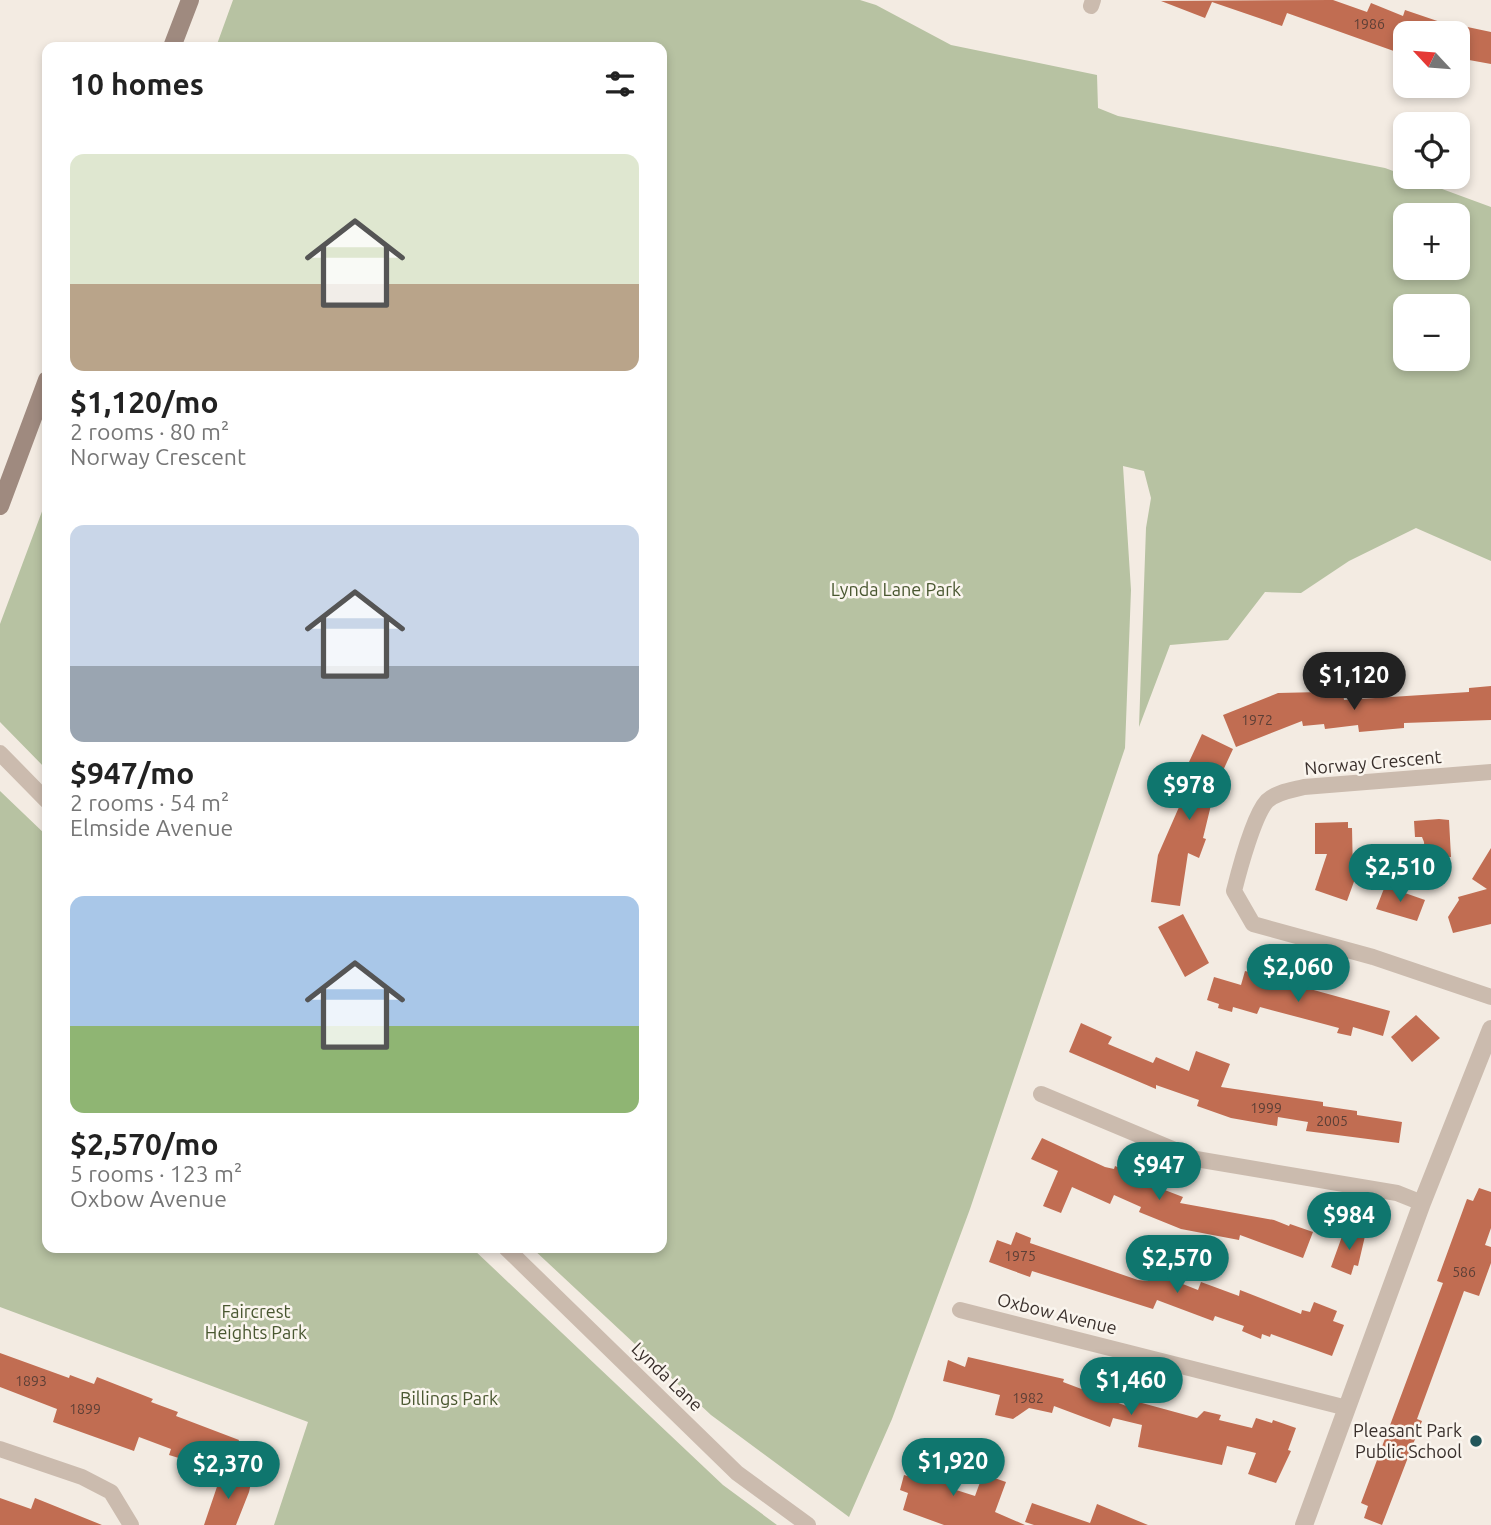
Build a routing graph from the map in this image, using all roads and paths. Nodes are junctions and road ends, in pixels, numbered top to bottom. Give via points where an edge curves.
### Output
1 (190, 0) edge
2 (174, 42) edge
3 (42, 393) edge
4 (0, 506) edge
5 (0, 753) edge
6 (1491, 772) edge
7 (42, 796) edge
8 (1491, 997) edge
9 (1491, 1029) edge
10 (1041, 1094) dead end
11 (1422, 1203) junction
12 (511, 1253) edge
13 (960, 1310) dead end
14 (1347, 1408) junction
15 (0, 1449) edge
16 (131, 1525) edge
17 (808, 1525) edge
18 (1304, 1525) edge

1 - 2 main road
3 - 4 main road
5 - 7 street
6 - 8 street, Norway Crescent via 1283,792 1266,801 1234,891 1253,924 1373,957
9 - 11 street
10 - 11 street via 1196,1159 1397,1193
11 - 14 street
12 - 17 street, Lynda Lane via 737,1473
13 - 14 street, Oxbow Avenue
14 - 18 street
15 - 16 street via 82,1477 111,1492

